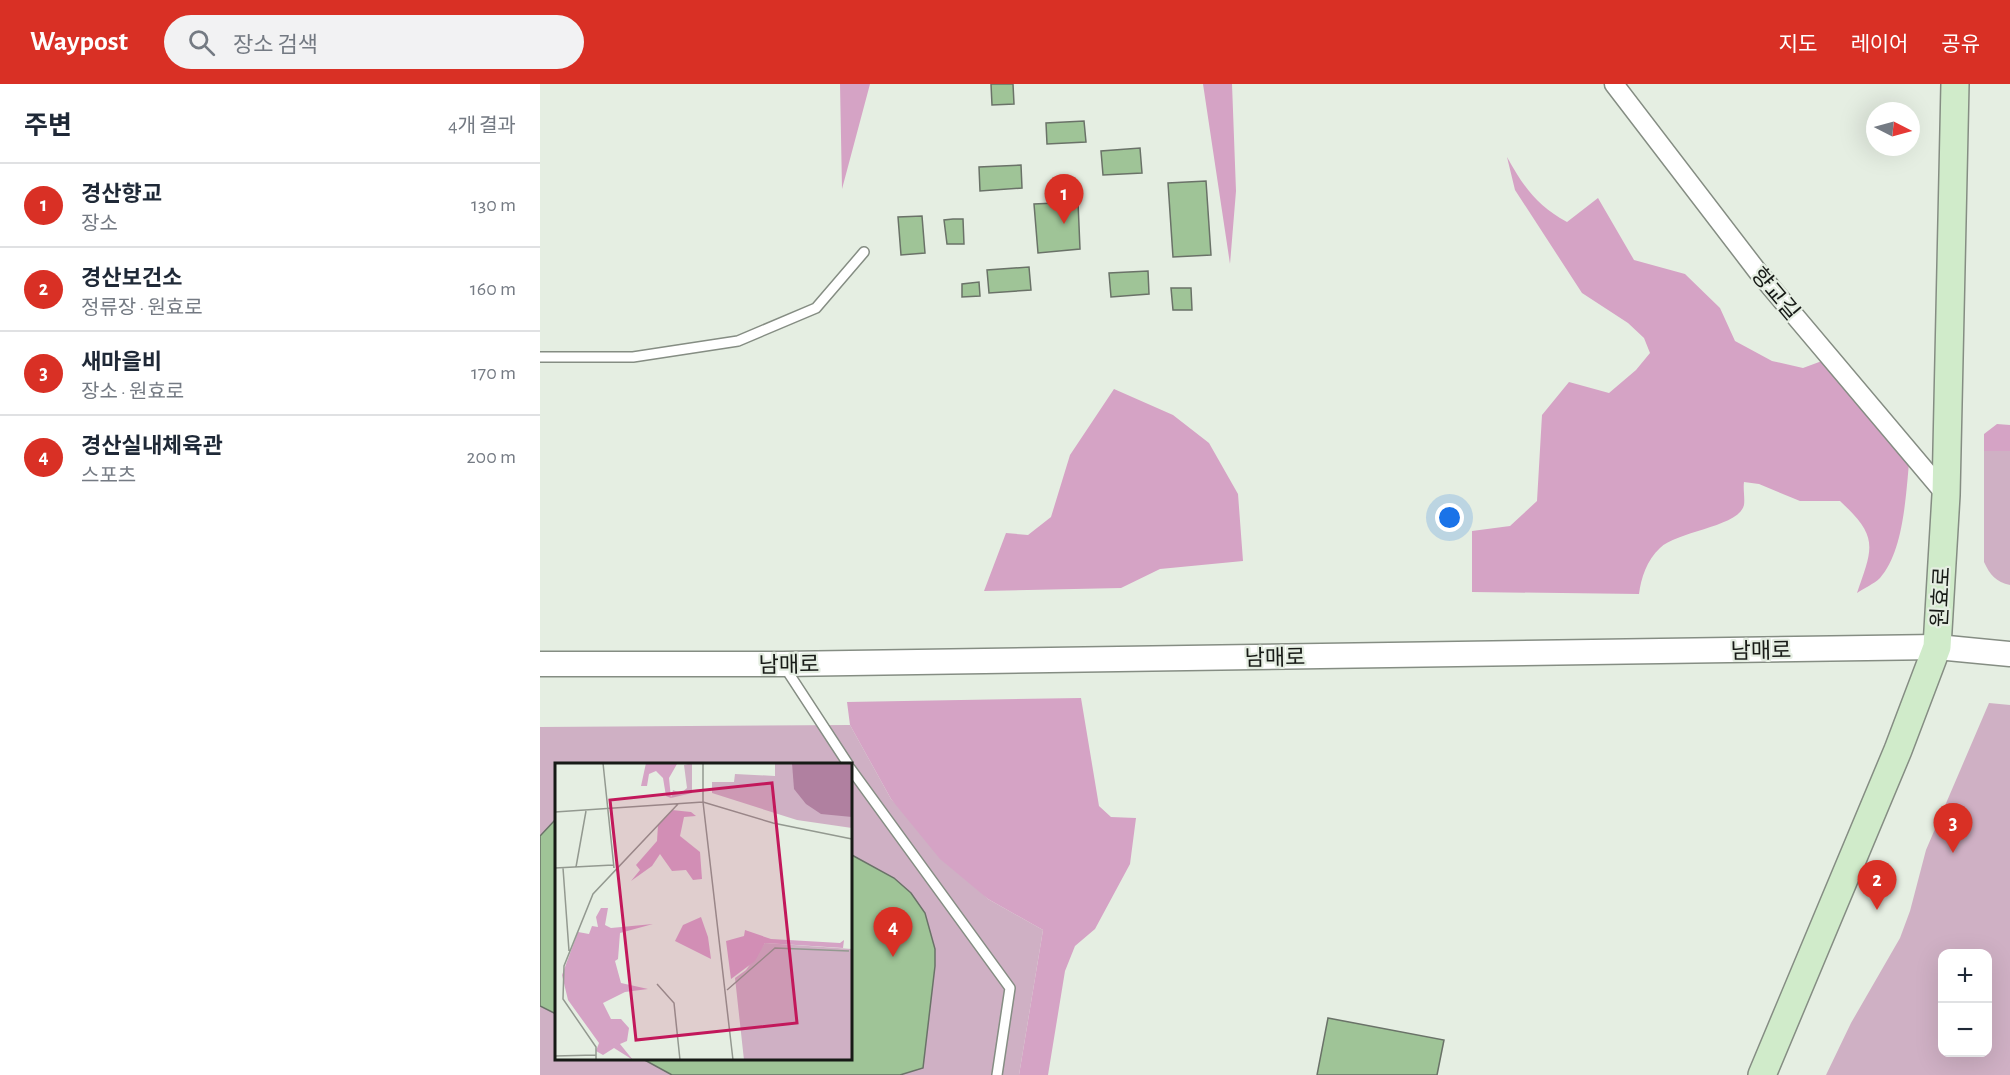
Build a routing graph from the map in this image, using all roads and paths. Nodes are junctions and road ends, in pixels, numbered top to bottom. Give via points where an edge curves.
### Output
1 (1614, 84) edge
2 (1955, 84) edge
3 (864, 252) dead end
4 (540, 357) edge
5 (1946, 495) junction
6 (1937, 647) junction
7 (2010, 654) edge
8 (540, 664) edge
9 (783, 664) junction
10 (847, 763) edge
11 (852, 770) edge
12 (997, 1075) edge
13 (1762, 1075) edge

1 - 5 street, 향교길 via 1758,272
2 - 5 main road, 원효로
3 - 4 lane via 816,308 738,341 633,357
5 - 6 main road, 원효로
6 - 7 street, 남매로
6 - 9 street, 남매로
6 - 13 main road, 원효로
8 - 9 street, 남매로
9 - 10 lane
11 - 12 lane via 1010,988

